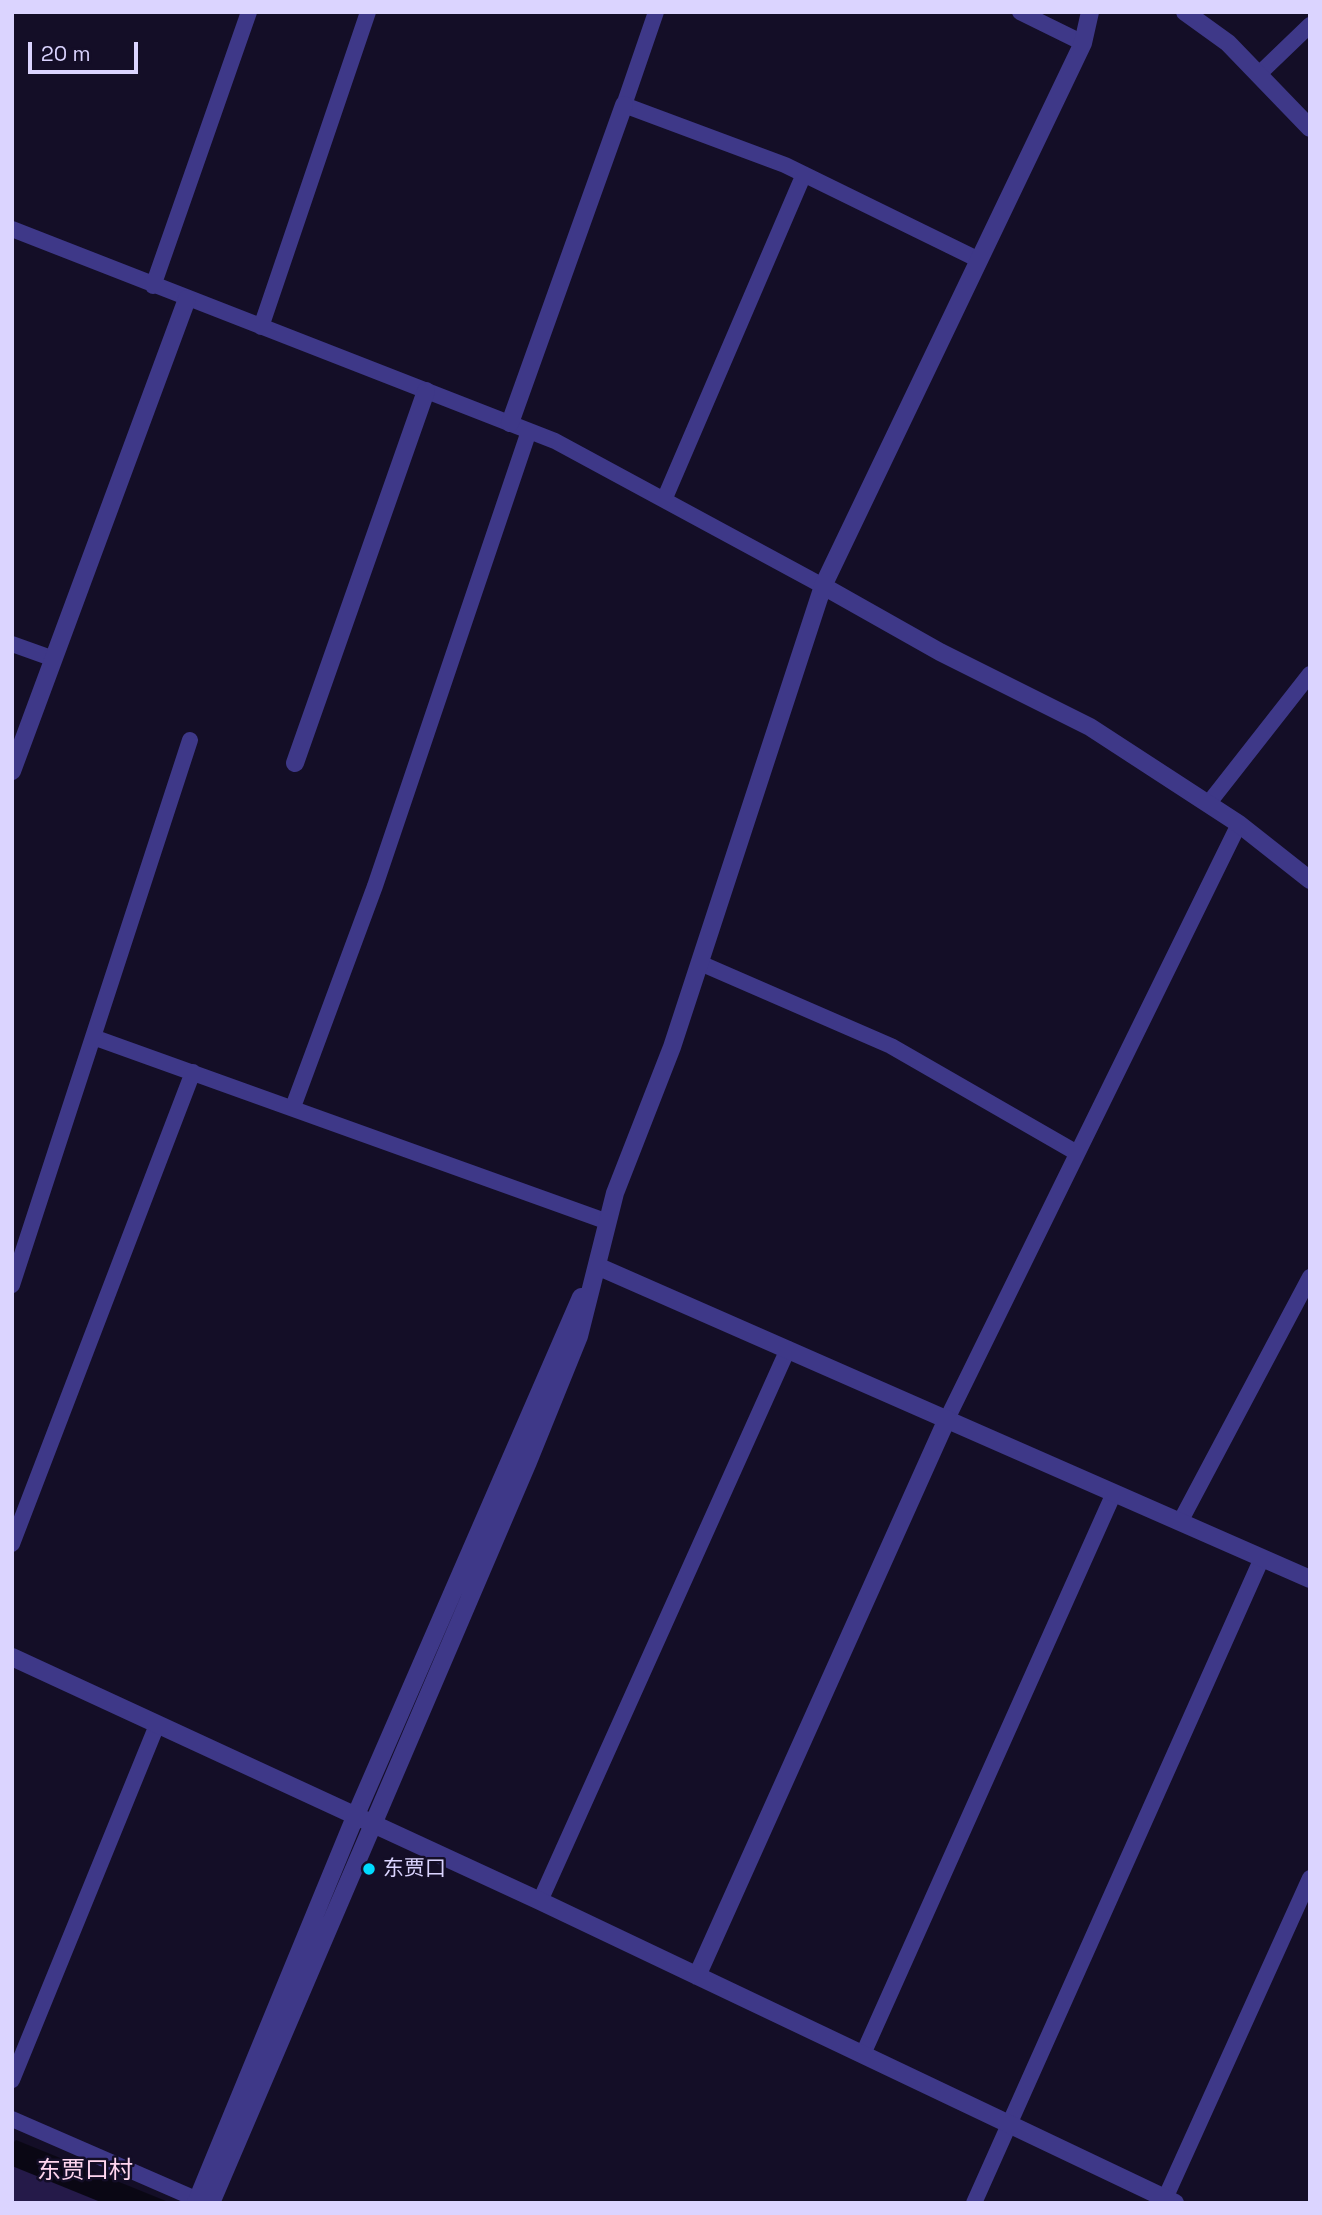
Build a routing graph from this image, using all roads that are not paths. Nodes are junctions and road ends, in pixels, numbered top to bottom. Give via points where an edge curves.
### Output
1 (249, 12) edge
2 (368, 12) edge
3 (656, 12) edge
4 (1020, 12) edge
5 (1090, 12) edge
6 (1185, 12) edge
7 (1310, 25) edge
8 (1083, 43) junction
9 (1258, 75) junction
10 (624, 105) junction
11 (1310, 128) edge
12 (804, 174) junction
13 (12, 229) edge
14 (979, 260) junction
15 (153, 286) junction
16 (187, 299) junction
17 (261, 327) junction
18 (426, 391) junction
19 (510, 424) junction
20 (529, 431) junction
21 (664, 500) junction
22 (823, 586) junction
23 (12, 644) edge
24 (54, 659) junction
25 (1310, 674) edge
26 (190, 740) dead end
27 (295, 763) dead end
28 (12, 771) edge
29 (1208, 804) junction
30 (1239, 824) junction
31 (1310, 880) edge
32 (699, 963) junction
33 (93, 1037) junction
34 (193, 1072) junction
35 (293, 1107) junction
36 (1077, 1153) junction
37 (608, 1222) junction
38 (597, 1266) junction
39 (1310, 1276) edge
40 (12, 1285) edge
41 (788, 1349) junction
42 (947, 1419) junction
43 (1114, 1493) junction
44 (1180, 1522) junction
45 (12, 1544) edge
46 (1262, 1558) junction
47 (1310, 1579) edge
48 (12, 1657) edge
49 (157, 1725) junction
50 (363, 1820) junction
51 (1310, 1878) edge
52 (540, 1901) junction
53 (697, 1976) junction
54 (863, 2054) junction
55 (12, 2080) edge
56 (12, 2119) edge
57 (1009, 2124) junction
58 (1168, 2201) edge
59 (203, 2202) edge
60 (974, 2203) edge

1 - 15 lane
2 - 17 lane
3 - 10 lane
4 - 8 lane
5 - 8 street
6 - 9 street via 1228,43
7 - 9 lane
8 - 14 street
9 - 11 street
10 - 12 lane
10 - 19 street
12 - 14 lane
12 - 21 lane
13 - 15 lane
14 - 22 street
15 - 16 lane
16 - 17 lane
16 - 24 street
17 - 18 lane
18 - 19 lane
18 - 27 street
19 - 20 lane
20 - 21 lane
20 - 35 lane via 375,887
21 - 22 lane
22 - 29 street via 940,652 1090,727
22 - 32 street
23 - 24 lane
24 - 28 street
25 - 29 lane
26 - 33 lane
29 - 30 street
30 - 31 street
30 - 36 lane
32 - 36 lane via 891,1046
32 - 37 street
33 - 34 lane
33 - 40 lane
34 - 35 lane
34 - 45 lane
35 - 37 lane
36 - 42 lane
37 - 38 street
38 - 41 street
38 - 50 street via 566,1327
39 - 44 lane
41 - 42 street
41 - 52 lane
42 - 43 street
42 - 53 street
43 - 44 street
43 - 54 lane
44 - 46 street
46 - 47 street
46 - 57 lane
48 - 49 street
49 - 50 street
49 - 55 lane
50 - 52 street
50 - 59 street
51 - 58 lane
52 - 53 street
53 - 54 street
54 - 57 street
56 - 59 lane
57 - 58 street
57 - 60 lane

